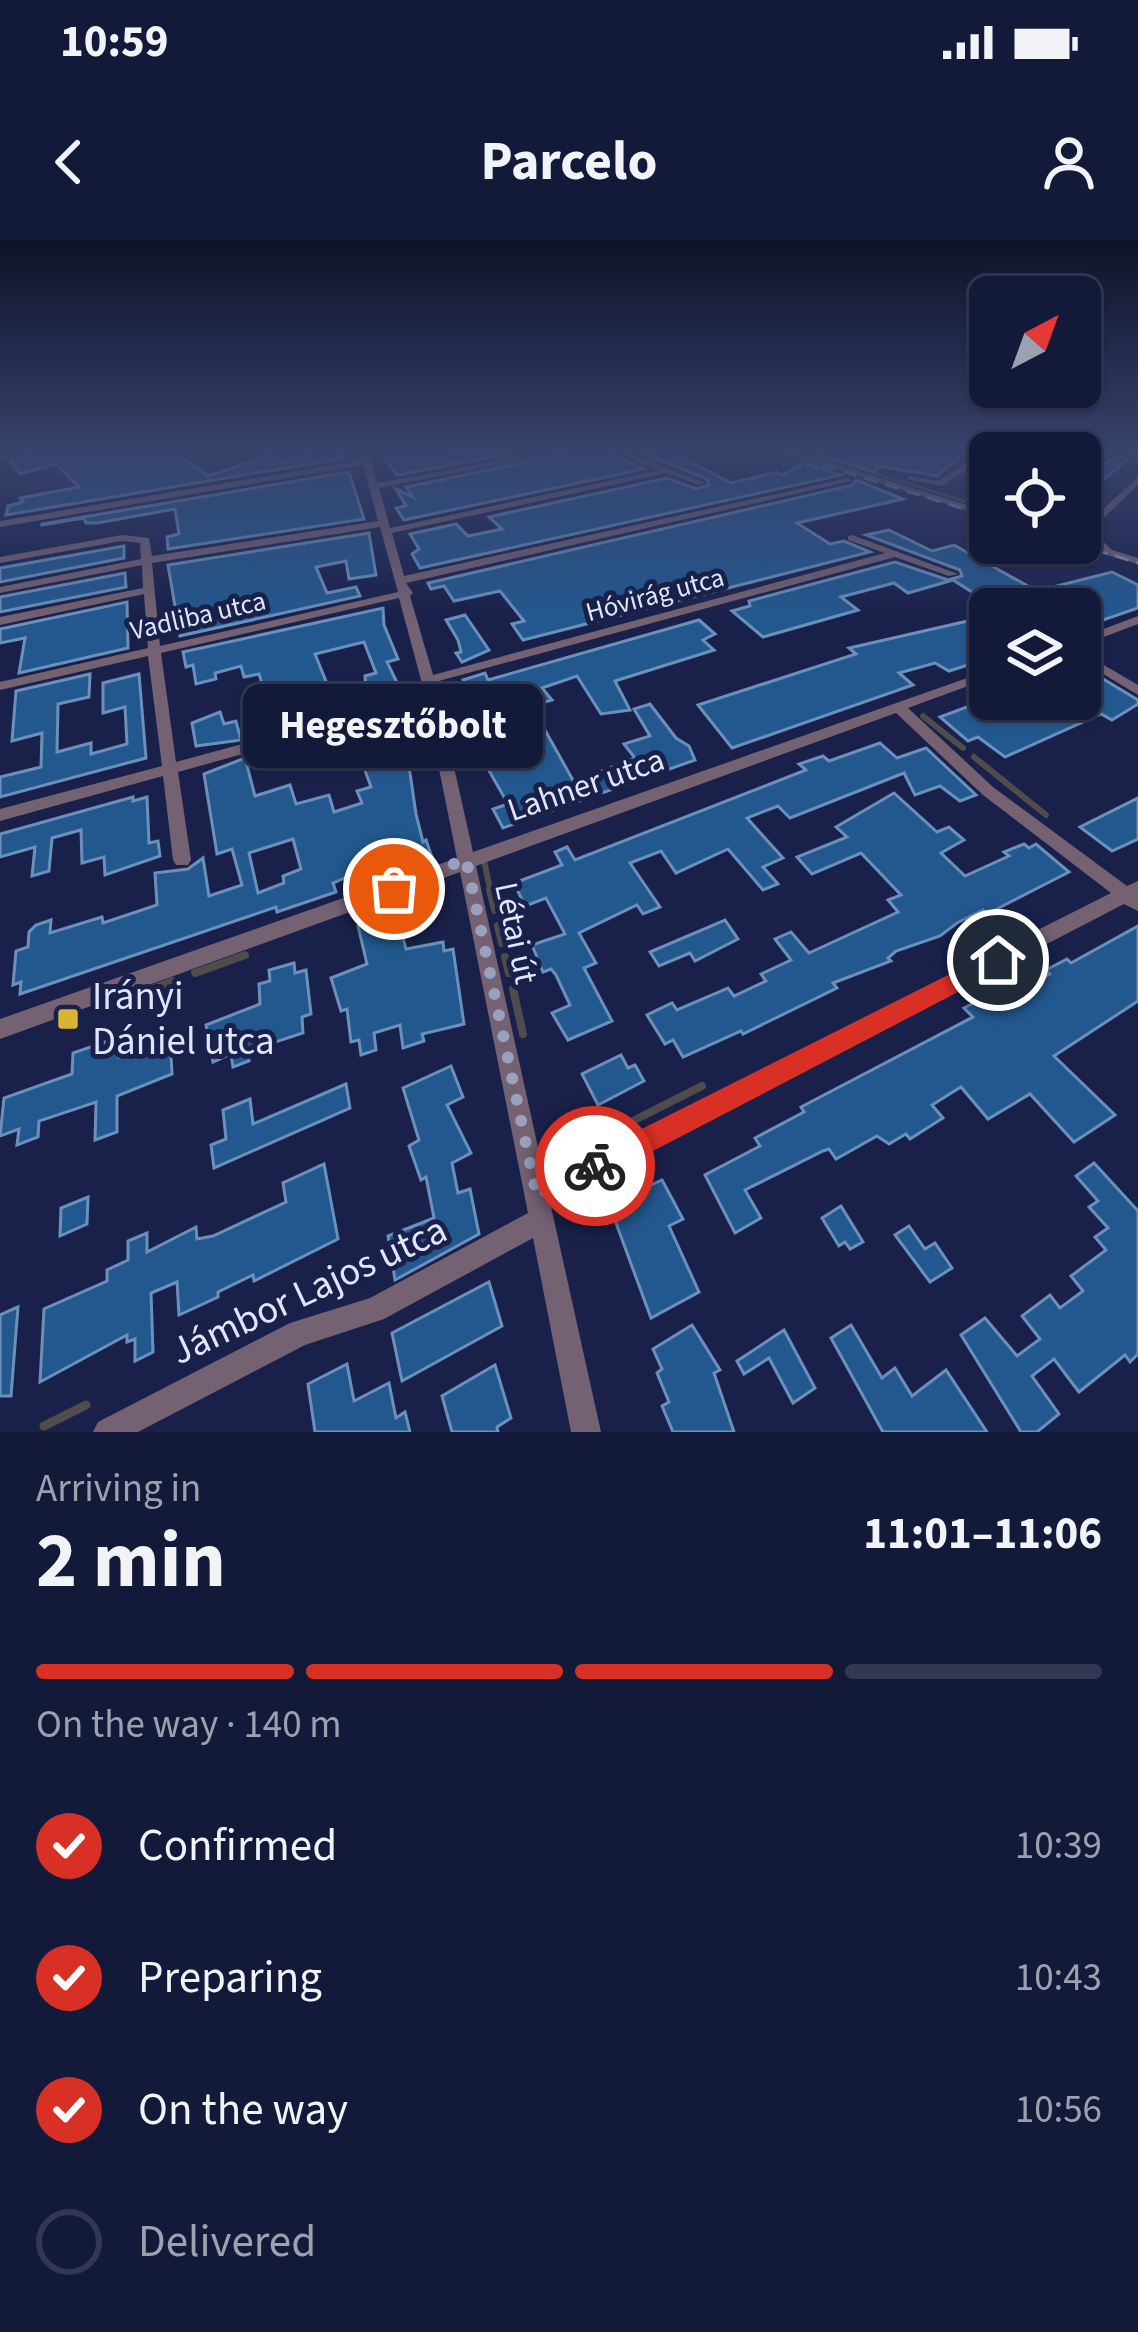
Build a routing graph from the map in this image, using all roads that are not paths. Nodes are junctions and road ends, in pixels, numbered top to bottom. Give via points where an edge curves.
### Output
1 (89, 508) edge
2 (381, 508) edge
3 (488, 508) edge
4 (736, 508) edge
5 (1109, 508) edge
6 (0, 524) edge
7 (387, 528) junction
8 (853, 538) dead end
9 (1101, 550) edge
10 (1108, 552) junction
11 (894, 554) junction
12 (0, 560) edge
13 (147, 561) junction
14 (1138, 561) edge
15 (953, 574) dead end
16 (405, 586) junction
17 (0, 590) edge
18 (148, 590) junction
19 (1138, 620) edge
20 (0, 621) edge
21 (1101, 633) edge
22 (154, 651) junction
23 (1101, 669) edge
24 (428, 680) junction
25 (969, 682) edge
26 (0, 686) edge
27 (1138, 691) edge
28 (898, 707) junction
29 (335, 724) dead end
30 (170, 768) junction
31 (0, 815) edge
32 (466, 859) junction
33 (182, 860) dead end
34 (1134, 896) edge
35 (0, 1029) edge
36 (539, 1208) junction
37 (108, 1432) edge
38 (586, 1432) edge

1 - 6 street
2 - 7 street, Létai út
3 - 7 street
4 - 16 street, Vadliba utca
5 - 10 street via 1085,530
7 - 13 street
7 - 16 street, Létai út
8 - 11 street
9 - 10 street
10 - 14 street
11 - 15 street
11 - 24 street, Hóvirág utca
12 - 13 street via 139,538
13 - 17 street
13 - 18 street
16 - 22 street, Vadliba utca
16 - 24 street, Létai út
18 - 20 street
18 - 22 street
19 - 21 street
22 - 26 street, Vadliba utca
22 - 30 street
23 - 27 street
24 - 32 street, Létai út
25 - 28 street, Lahner utca
28 - 32 street, Lahner utca
28 - 34 street via 988,790
29 - 30 street
30 - 31 street
30 - 33 street
32 - 35 street, Lahner utca
32 - 36 street, Létai út
34 - 36 street, Jámbor Lajos utca
36 - 37 street, Jámbor Lajos utca via 375,1310 300,1333
36 - 38 street, Létai út

